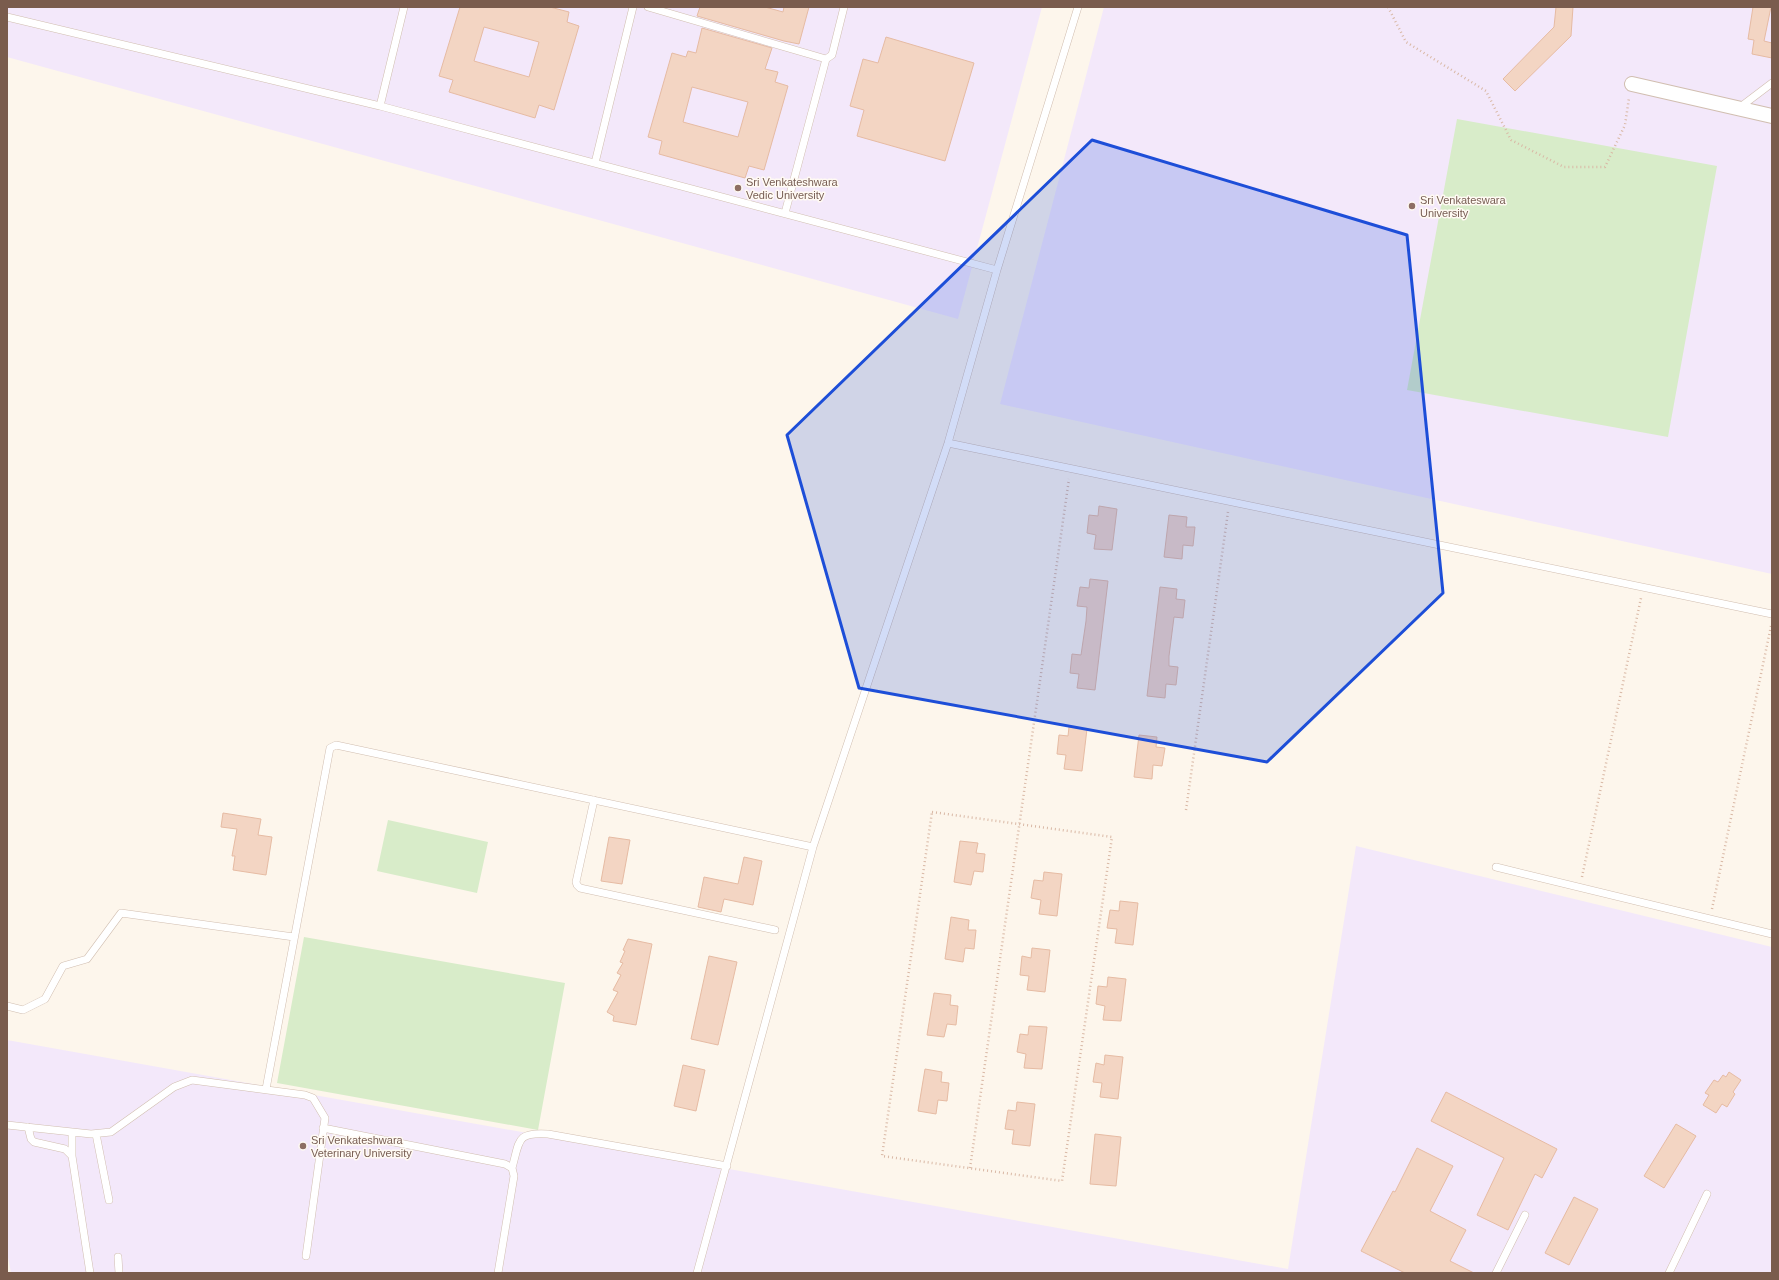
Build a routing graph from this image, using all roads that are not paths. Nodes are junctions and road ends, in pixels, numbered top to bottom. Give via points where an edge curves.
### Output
1 (404, 7) edge
2 (633, 7) edge
3 (648, 7) edge
4 (844, 7) edge
5 (1078, 7) edge
6 (7, 17) edge
7 (826, 59) junction
8 (1772, 83) edge
9 (1632, 84) road end
10 (380, 106) junction
11 (1739, 108) junction
12 (1772, 116) edge
13 (595, 163) junction
14 (785, 213) junction
15 (997, 270) junction
16 (948, 443) junction
17 (1772, 614) edge
18 (594, 800) junction
19 (814, 847) junction
20 (1496, 867) dead end
21 (775, 930) dead end
22 (1772, 934) edge
23 (294, 937) junction
24 (7, 1006) edge
25 (266, 1089) junction
26 (7, 1125) edge
27 (28, 1127) junction
28 (324, 1128) junction
29 (72, 1132) junction
30 (96, 1134) junction
31 (72, 1156) junction
32 (727, 1166) junction
33 (512, 1168) junction
34 (1708, 1194) dead end
35 (109, 1200) dead end
36 (1525, 1215) dead end
37 (306, 1256) dead end
38 (118, 1257) dead end
39 (90, 1273) edge
40 (119, 1273) edge
41 (498, 1273) edge
42 (697, 1273) edge
43 (1496, 1273) edge
44 (1669, 1273) edge

1 - 10 lane
2 - 13 lane
3 - 7 lane
4 - 7 lane via 832,55
5 - 15 lane
6 - 10 lane
7 - 14 lane
8 - 11 lane
9 - 11 street
10 - 13 lane
11 - 12 street
13 - 14 lane
14 - 15 lane
15 - 16 lane
16 - 17 lane
16 - 19 lane
18 - 19 lane
18 - 21 lane via 576,882 580,888
18 - 23 lane via 333,746 330,748
19 - 32 lane
20 - 22 lane
23 - 24 lane via 121,913 87,959 63,966 45,999 23,1010
23 - 25 lane
25 - 28 lane via 305,1094 313,1098 325,1118
25 - 30 lane via 204,1080 183,1082 111,1132
26 - 27 lane
27 - 29 lane
27 - 31 lane via 34,1142 65,1149
28 - 33 lane via 505,1164
28 - 37 lane
29 - 30 lane
29 - 31 lane
30 - 35 lane
31 - 39 lane
32 - 33 lane via 532,1133 524,1136 519,1143
32 - 42 lane
33 - 41 lane via 514,1176
34 - 44 lane
36 - 43 lane
38 - 40 lane

